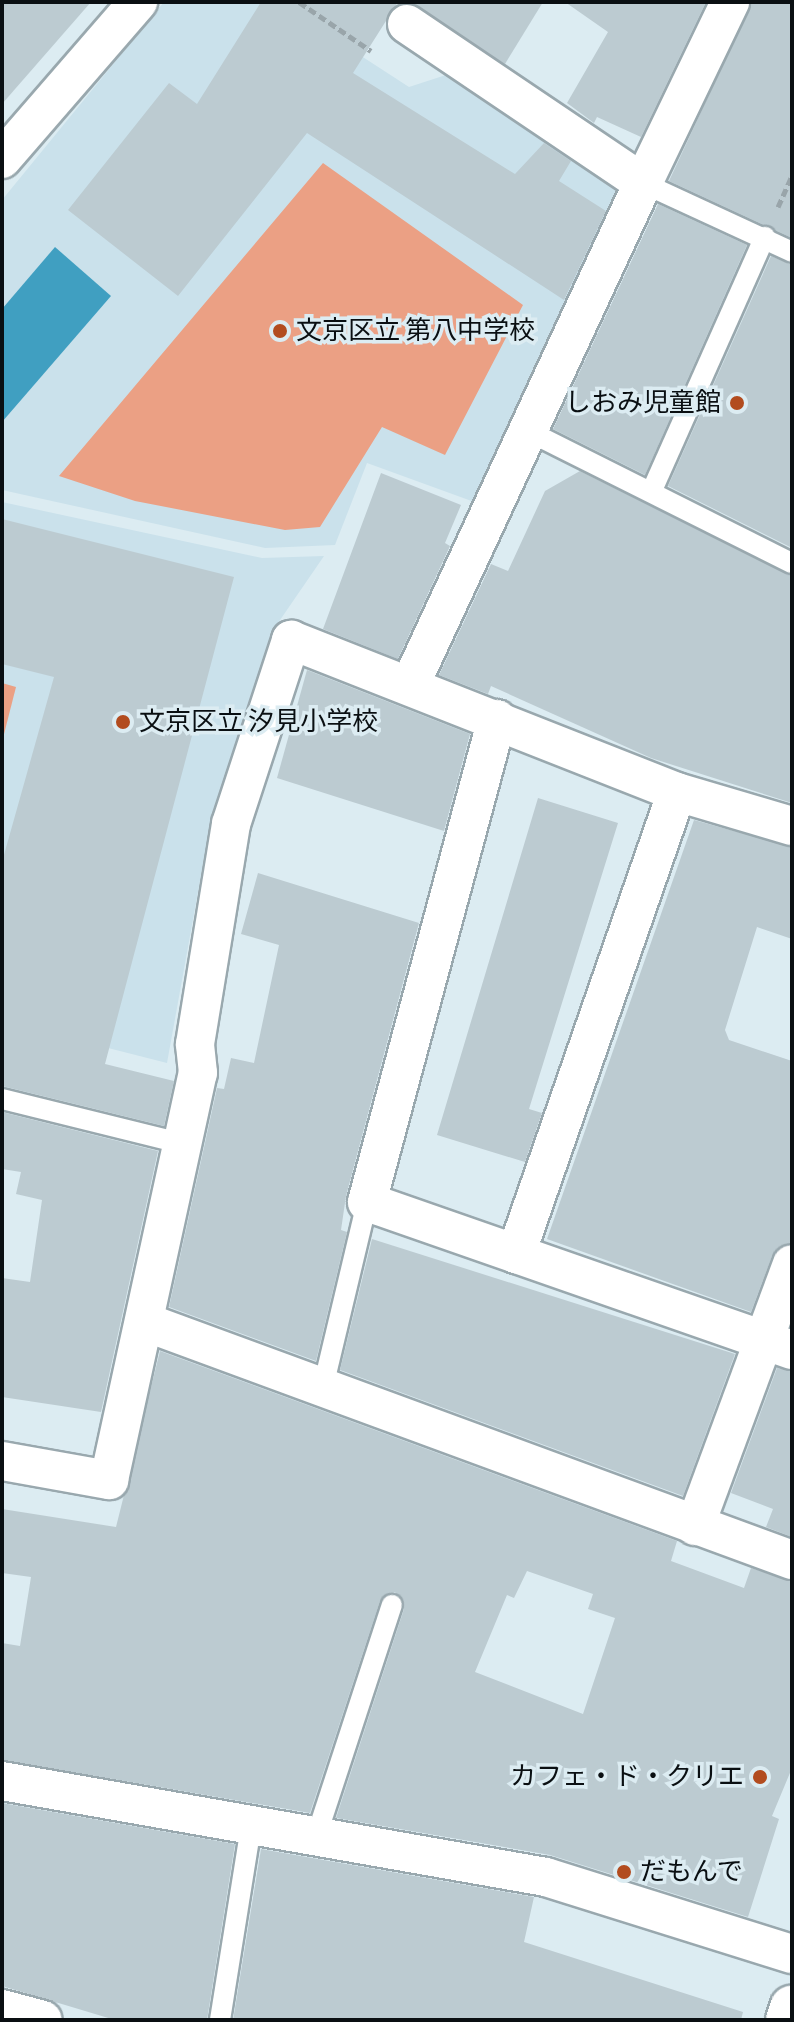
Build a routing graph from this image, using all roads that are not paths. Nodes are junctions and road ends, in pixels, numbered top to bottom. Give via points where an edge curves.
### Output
1 (138, 2) edge
2 (730, 2) edge
3 (407, 24) dead end
4 (2, 159) edge
5 (643, 183) junction
6 (765, 237) junction
7 (792, 252) edge
8 (528, 431) junction
9 (653, 488) junction
10 (792, 563) edge
11 (411, 683) junction
12 (497, 719) junction
13 (677, 792) junction
14 (792, 826) edge
15 (2, 1099) edge
16 (184, 1144) junction
17 (367, 1202) junction
18 (516, 1254) junction
19 (792, 1264) edge
20 (145, 1322) junction
21 (778, 1345) edge
22 (323, 1387) junction
23 (2, 1461) edge
24 (695, 1526) junction
25 (792, 1560) edge
26 (392, 1605) dead end
27 (2, 1781) edge
28 (252, 1820) junction
29 (317, 1834) junction
30 (792, 1954) edge
31 (792, 2008) edge
32 (2, 2009) edge
33 (43, 2020) edge
34 (220, 2020) edge
35 (788, 2020) edge

1 - 4 street
2 - 5 street
3 - 5 street
5 - 6 lane
5 - 8 street
6 - 7 lane
6 - 9 lane
8 - 9 lane
8 - 11 street
9 - 10 lane
11 - 12 street
11 - 16 street via 291,640 231,824
12 - 13 street
12 - 17 street
13 - 14 street
13 - 18 street
15 - 16 lane
16 - 20 street
17 - 18 street
17 - 22 lane
18 - 21 street
19 - 21 street
20 - 22 street
20 - 23 street via 109,1480
21 - 24 street
22 - 24 street
24 - 25 street
26 - 29 lane
27 - 28 street
28 - 29 street
28 - 34 lane
29 - 30 street via 546,1877
31 - 35 main road
32 - 33 street

